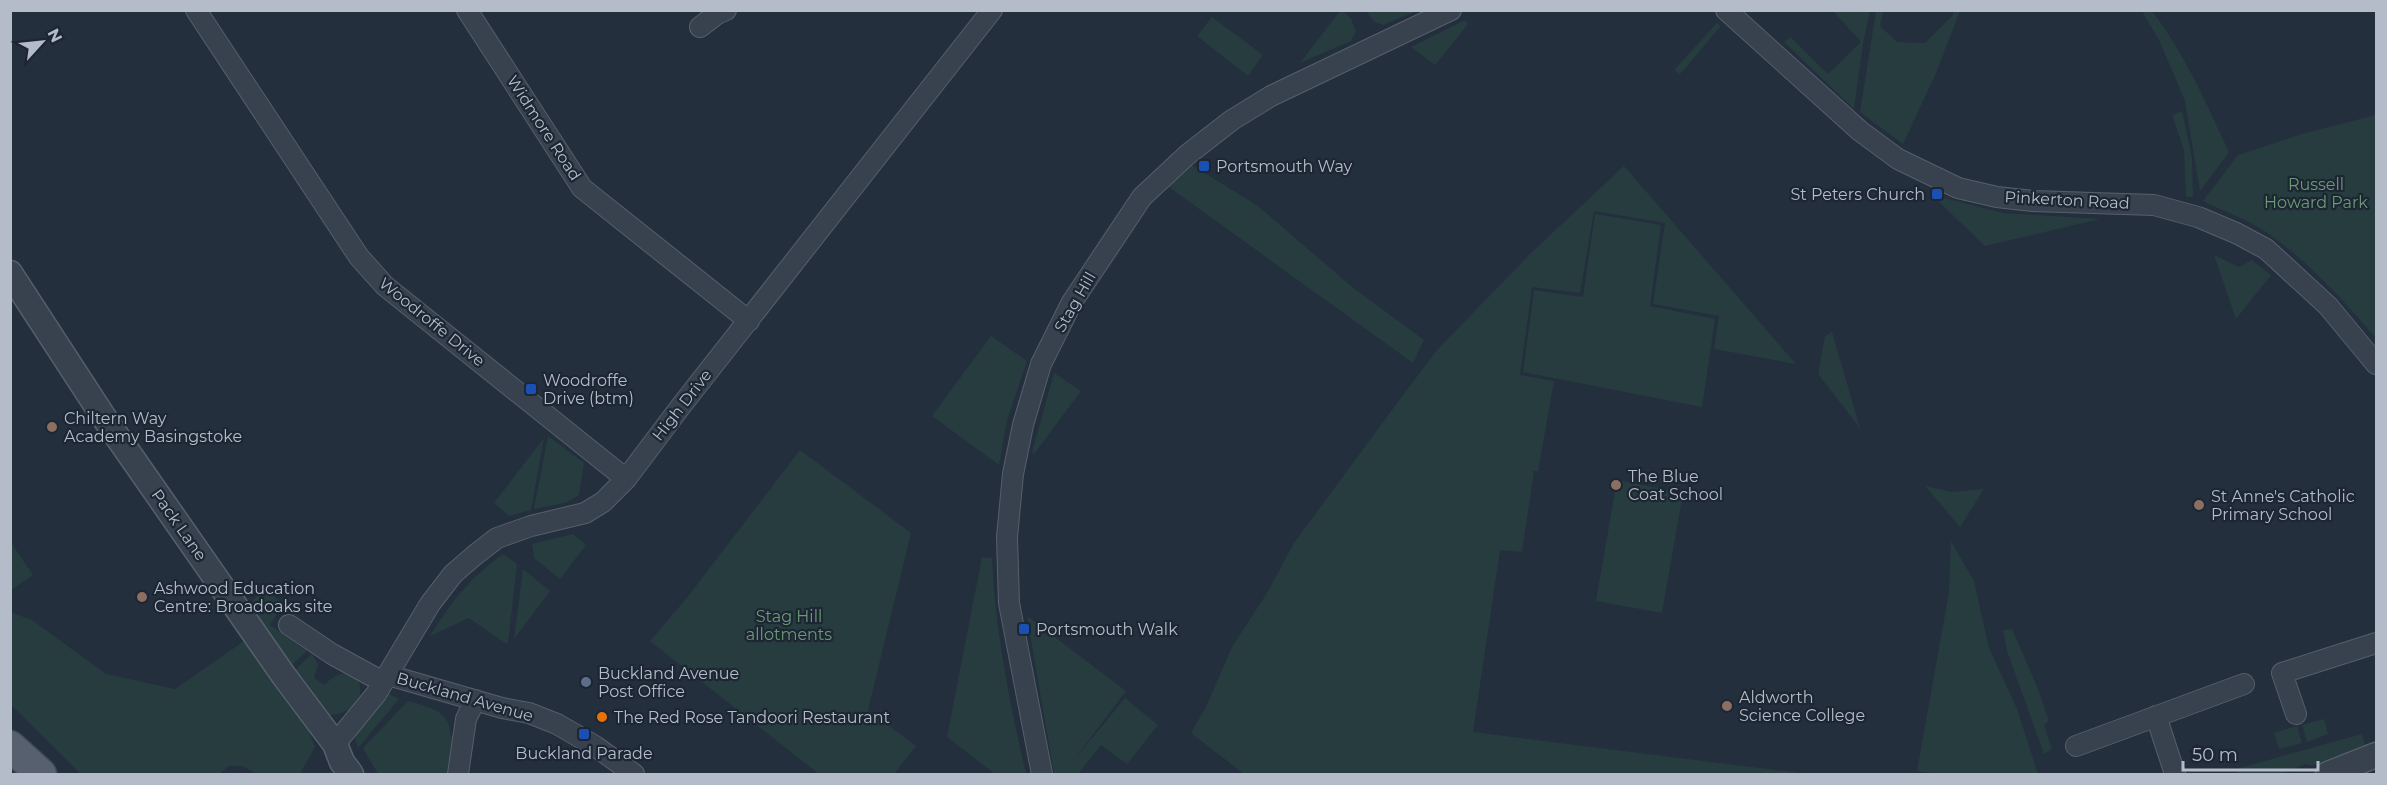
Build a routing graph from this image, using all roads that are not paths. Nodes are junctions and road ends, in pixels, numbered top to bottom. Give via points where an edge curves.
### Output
1 (196, 10) edge
2 (467, 10) edge
3 (992, 10) edge
4 (1451, 10) edge
5 (1726, 10) edge
6 (719, 12) edge
7 (700, 27) dead end
8 (10, 273) edge
9 (749, 321) junction
10 (2376, 364) edge
11 (626, 479) junction
12 (289, 625) dead end
13 (2376, 643) edge
14 (386, 679) junction
15 (2244, 684) dead end
16 (475, 700) junction
17 (2296, 714) dead end
18 (2156, 716) junction
19 (335, 744) junction
20 (10, 746) edge
21 (2076, 746) dead end
22 (2376, 755) edge
23 (41, 774) edge
24 (351, 774) edge
25 (458, 774) edge
26 (634, 774) edge
27 (1042, 774) edge
28 (2175, 774) edge
29 (2328, 774) edge

1 - 11 street, Woodroffe Drive via 359,257 385,286
2 - 9 street, Widmore Road via 582,188
3 - 9 street, High Drive
4 - 27 street, Stag Hill via 1270,96 1232,120 1142,197 1072,302 1041,364 1023,425 1007,537 1009,603
5 - 10 street, Pinkerton Road via 1860,131 1898,159 1958,188 1997,197 2154,205 2236,233 2266,249 2328,306
6 - 7 street
8 - 19 street, Pack Lane via 105,419
9 - 11 street, High Drive
11 - 14 street, High Drive via 585,513 497,538 475,555 453,574 430,604
12 - 14 street, Buckland Avenue via 332,654
13 - 17 street via 2282,673
14 - 16 street, Buckland Avenue
14 - 19 street, High Drive
15 - 18 street
16 - 25 street via 466,719
16 - 26 street, Buckland Avenue via 557,724
18 - 21 street
18 - 28 street
19 - 24 street, Pack Lane
20 - 23 main road
22 - 29 street

